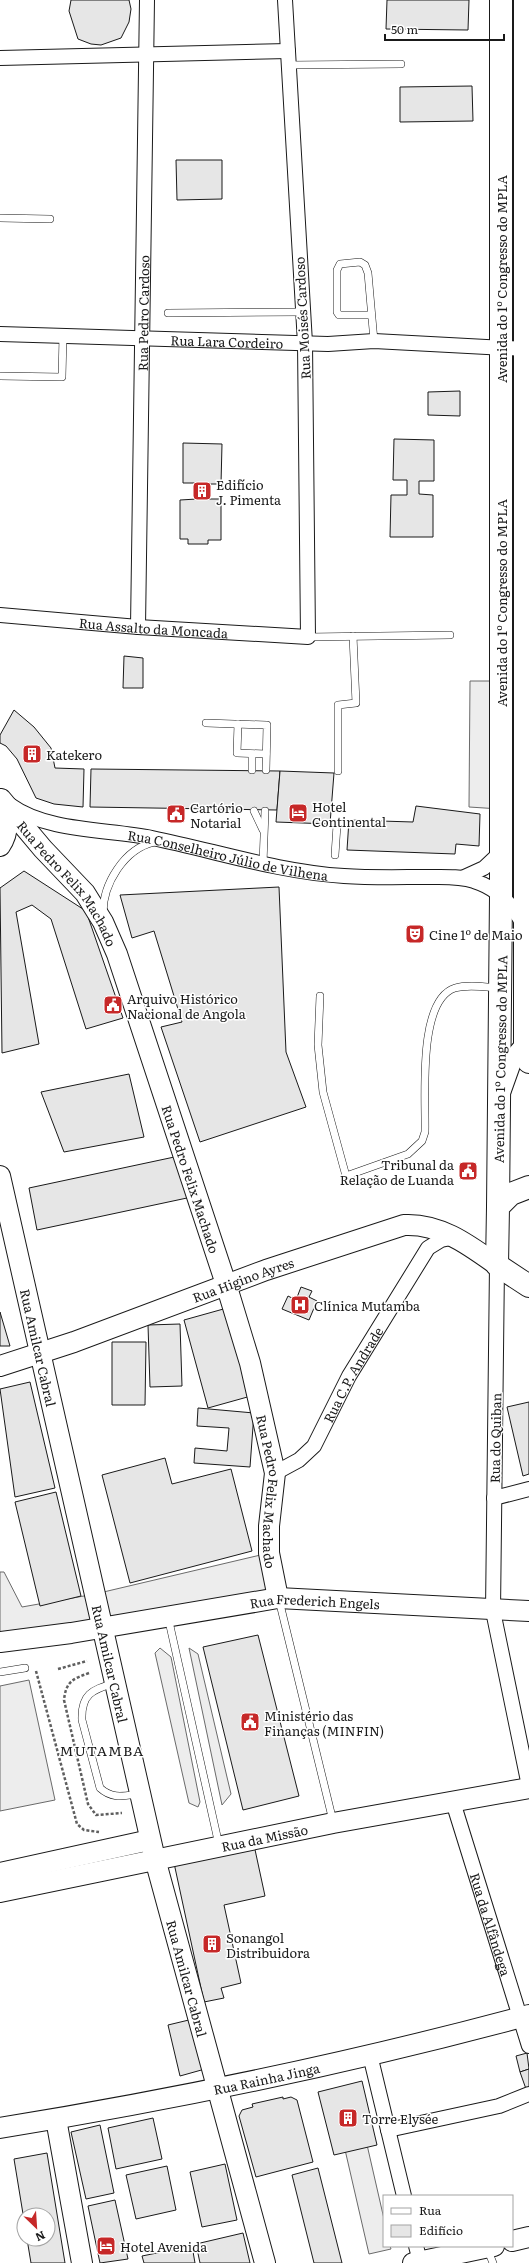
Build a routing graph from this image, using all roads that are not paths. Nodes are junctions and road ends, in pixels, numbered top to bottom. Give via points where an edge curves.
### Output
1 (147, 0) edge
2 (285, 0) edge
3 (501, 0) edge
4 (525, 0) edge
5 (146, 54) junction
6 (0, 58) edge
7 (288, 58) junction
8 (516, 60) edge
9 (401, 64) dead end
10 (527, 136) edge
11 (0, 218) edge
12 (50, 218) dead end
13 (302, 312) junction
14 (168, 313) dead end
15 (370, 315) junction
16 (0, 334) edge
17 (63, 336) junction
18 (142, 338) junction
19 (374, 341) junction
20 (304, 343) junction
21 (501, 349) junction
22 (526, 358) edge
23 (0, 376) edge
24 (0, 615) edge
25 (138, 627) junction
26 (450, 635) dead end
27 (353, 636) junction
28 (308, 637) junction
29 (206, 722) dead end
30 (238, 724) junction
31 (252, 754) junction
32 (266, 754) junction
33 (252, 770) dead end
34 (266, 770) dead end
35 (338, 771) dead end
36 (1, 798) edge
37 (254, 811) dead end
38 (265, 811) dead end
39 (337, 825) dead end
40 (264, 832) junction
41 (162, 840) junction
42 (0, 846) edge
43 (501, 852) junction
44 (335, 855) dead end
45 (263, 863) junction
46 (462, 878) junction
47 (528, 883) edge
48 (501, 896) junction
49 (103, 922) junction
50 (526, 930) junction
51 (500, 989) junction
52 (527, 989) edge
53 (320, 996) dead end
54 (528, 1049) edge
55 (500, 1094) junction
56 (0, 1176) edge
57 (529, 1187) edge
58 (498, 1207) junction
59 (456, 1237) junction
60 (491, 1260) junction
61 (226, 1284) junction
62 (529, 1286) edge
63 (40, 1354) junction
64 (0, 1366) edge
65 (276, 1473) junction
66 (529, 1489) edge
67 (494, 1498) junction
68 (278, 1598) junction
69 (492, 1611) junction
70 (529, 1611) edge
71 (167, 1615) junction
72 (103, 1626) junction
73 (0, 1642) edge
74 (25, 1668) road end
75 (0, 1672) edge
76 (114, 1683) junction
77 (529, 1787) edge
78 (139, 1794) junction
79 (453, 1802) junction
80 (334, 1824) junction
81 (150, 1840) junction
82 (219, 1846) junction
83 (155, 1859) junction
84 (0, 1873) edge
85 (0, 1892) edge
86 (524, 2016) edge
87 (529, 2046) edge
88 (370, 2055) junction
89 (218, 2089) junction
90 (529, 2094) edge
91 (56, 2119) junction
92 (0, 2128) edge
93 (388, 2130) junction
94 (404, 2195) edge
95 (529, 2237) edge
96 (513, 2241) edge
97 (491, 2252) edge
98 (416, 2257) edge
99 (82, 2263) edge
100 (264, 2263) edge

1 - 5 street, Rua Pedro Cardoso
2 - 7 street, Rua Moisés Cardoso
3 - 8 main road, Avenida do 1º Congresso do MPLA
4 - 8 main road, Avenida do 1º Congresso do MPLA
5 - 6 street
5 - 7 street
5 - 18 street, Rua Pedro Cardoso
7 - 9 lane
7 - 13 street, Rua Moisés Cardoso
8 - 10 main road, Avenida do 1º Congresso do MPLA
8 - 21 main road, Avenida do 1º Congresso do MPLA
10 - 22 main road, Avenida do 1º Congresso do MPLA
11 - 12 lane
13 - 14 lane
13 - 20 street, Rua Moisés Cardoso
15 - 15 lane via 339,315 337,312 337,270 340,264 360,262 365,265 368,273
15 - 19 lane
16 - 17 street, Rua Lara Cordeiro
17 - 18 street, Rua Lara Cordeiro
17 - 23 lane via 62,377
18 - 20 street, Rua Lara Cordeiro
18 - 25 street, Rua Pedro Cardoso
19 - 20 street, Rua Lara Cordeiro
19 - 21 street, Rua Lara Cordeiro
20 - 28 street, Rua Moisés Cardoso
21 - 22 street, Rua Lara Cordeiro
21 - 43 main road, Avenida do 1º Congresso do MPLA via 497,634
22 - 47 main road, Avenida do 1º Congresso do MPLA
24 - 25 street, Rua Assalto da Moncada
25 - 28 street, Rua Assalto da Moncada
26 - 27 lane
27 - 28 lane
27 - 35 lane via 356,703 338,705
29 - 30 lane
30 - 31 lane via 237,754
30 - 32 lane via 267,725
31 - 32 lane
31 - 33 lane
32 - 34 lane
36 - 41 street, Rua Conselheiro Júlio de Vilhena via 29,815 56,824
36 - 42 street via 7,813 7,828
36 - 49 street, Rua Pedro Felix Machado via 43,849 85,893
37 - 40 lane
38 - 40 lane
39 - 44 lane
40 - 45 lane
41 - 45 street, Rua Conselheiro Júlio de Vilhena
41 - 49 lane via 134,851 116,872 106,895
43 - 46 street, Rua Conselheiro Júlio de Vilhena via 484,868
43 - 48 main road, Avenida do 1º Congresso do MPLA
45 - 46 street, Rua Conselheiro Júlio de Vilhena via 335,875
46 - 48 street, Rua Conselheiro Júlio de Vilhena via 484,885
47 - 50 main road, Avenida do 1º Congresso do MPLA
48 - 50 street, Rua Conselheiro Júlio de Vilhena via 510,904
48 - 51 main road, Avenida do 1º Congresso do MPLA
49 - 61 street, Rua Pedro Felix Machado via 117,954
50 - 52 main road, Avenida do 1º Congresso do MPLA
51 - 53 lane via 468,986 455,988 439,1001 430,1023 426,1058 425,1132 422,1141 408,1154 346,1176 322,1092 318,1046
51 - 55 main road, Avenida do 1º Congresso do MPLA
52 - 54 main road, Avenida do 1º Congresso do MPLA
54 - 55 street via 511,1062
55 - 58 main road, Avenida do 1º Congresso do MPLA
56 - 63 street, Rua Amilcar Cabral
57 - 58 main road via 511,1194
58 - 60 main road, Avenida do 1º Congresso do MPLA
59 - 60 street, Rua Higino Ayres
59 - 61 street, Rua Higino Ayres via 417,1224 404,1225
59 - 65 street, Rua C.P. Andrade via 441,1240 428,1248 349,1376 314,1446 299,1460
60 - 62 main road
60 - 67 street, Rua do Quiban
61 - 63 street, Rua Higino Ayres
61 - 65 street, Rua Pedro Felix Machado via 250,1363
63 - 64 street, Rua Higino Ayres
63 - 72 street, Rua Amilcar Cabral
65 - 68 street, Rua Pedro Felix Machado via 270,1526 270,1553
66 - 67 street
67 - 69 street, Rua do Quiban
68 - 69 street, Rua Frederich Engels
68 - 71 street, Rua Frederich Engels
68 - 80 lane
69 - 70 street, Rua Frederich Engels
69 - 77 street, Rua do Quiban
71 - 72 street, Rua Frederich Engels
71 - 82 lane
72 - 73 street, Rua Frederich Engels
72 - 76 street, Rua Amilcar Cabral
74 - 75 lane
76 - 78 street, Rua Amilcar Cabral
76 - 78 lane via 93,1690 86,1699 82,1720 100,1788 107,1795 118,1797
77 - 79 street, Rua da Missão
78 - 81 street, Rua Amilcar Cabral
79 - 80 street, Rua da Missão
79 - 86 street, Rua da Alfândega
80 - 82 street, Rua da Missão
81 - 83 street, Rua Amilcar Cabral
81 - 84 street
82 - 83 street, Rua da Missão
83 - 85 street, Rua da Missão
83 - 89 street, Rua Amilcar Cabral
86 - 87 street, Rua da Alfândega
86 - 88 street, Rua Rainha Jinga
88 - 89 street, Rua Rainha Jinga
88 - 93 street
89 - 91 street, Rua Rainha Jinga
89 - 100 street, Rua Amilcar Cabral
90 - 93 street via 499,2106
91 - 92 street, Rua Rainha Jinga
91 - 99 street
93 - 94 street
95 - 96 street
97 - 98 street

